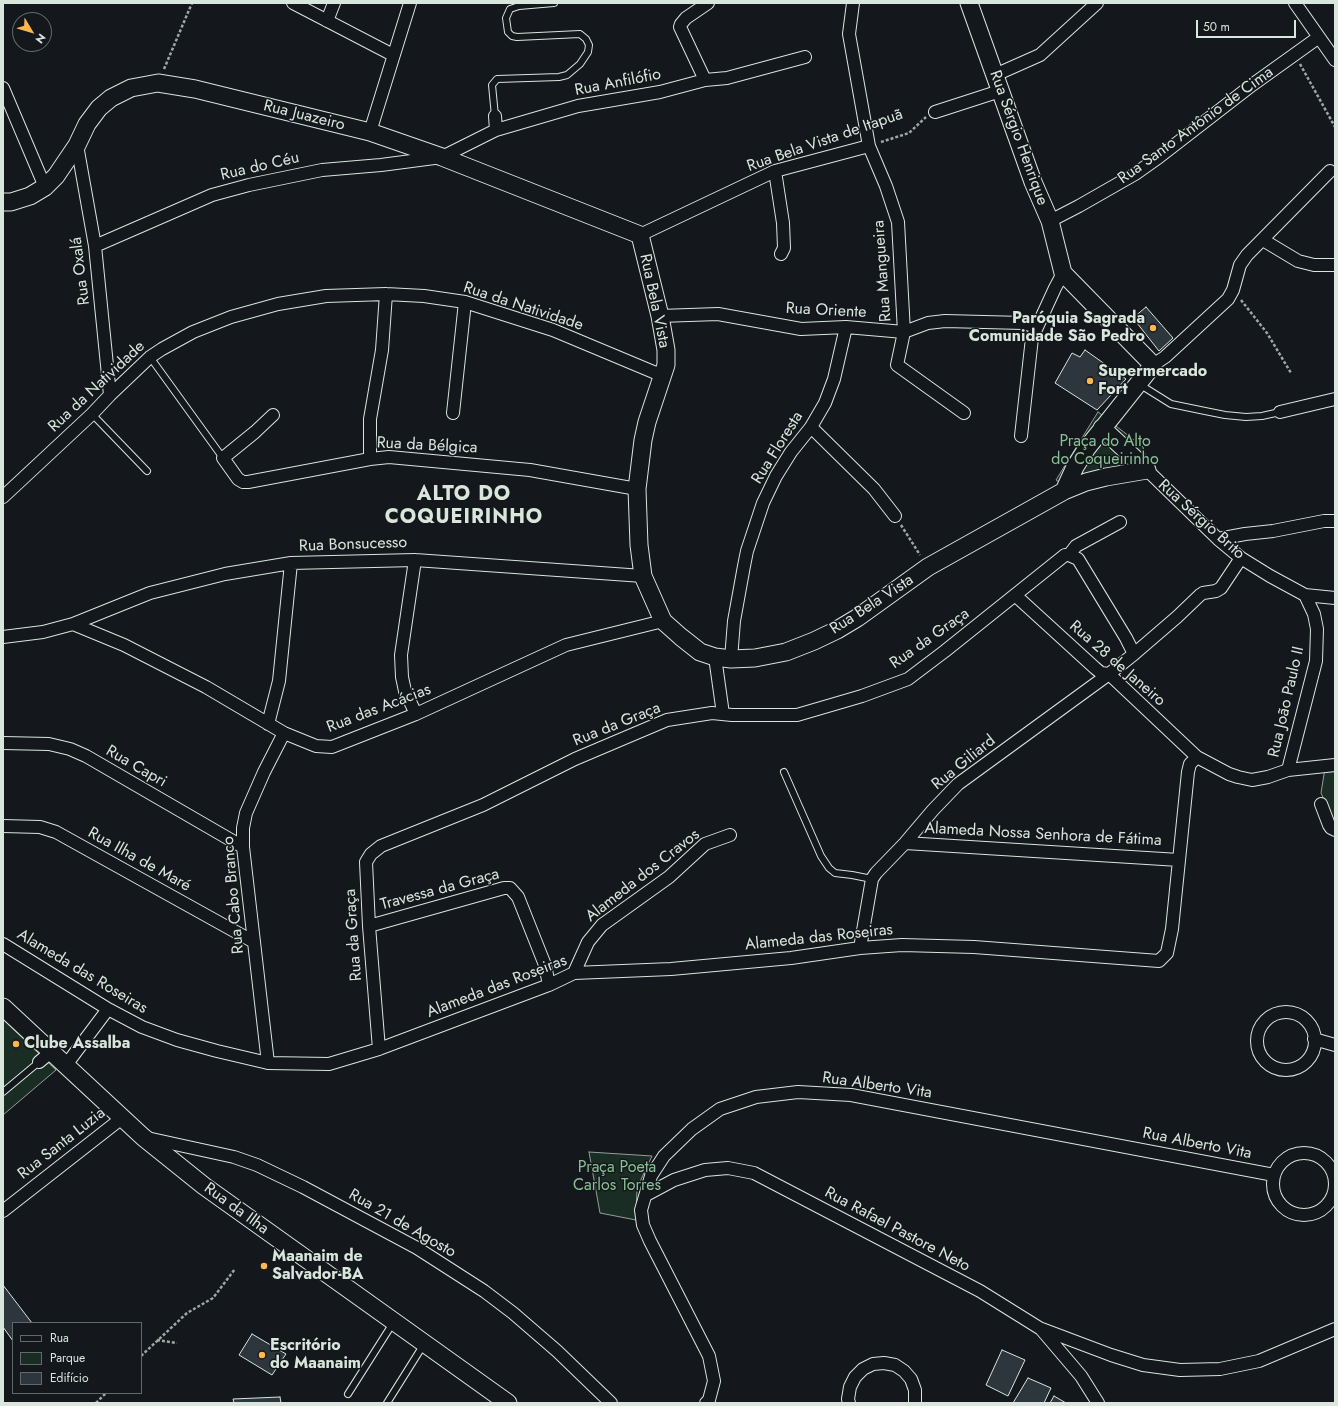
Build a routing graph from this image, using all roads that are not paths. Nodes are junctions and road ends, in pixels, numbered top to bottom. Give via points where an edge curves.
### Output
1 (292, 3) edge
2 (334, 3) edge
3 (410, 3) edge
4 (554, 3) edge
5 (708, 3) edge
6 (853, 3) edge
7 (969, 3) edge
8 (1097, 3) edge
9 (1295, 3) edge
10 (327, 21) junction
11 (1319, 37) junction
12 (393, 55) junction
13 (805, 57) dead end
14 (1335, 60) edge
15 (704, 80) junction
16 (997, 83) junction
17 (3, 88) edge
18 (935, 112) road end
19 (495, 116) joint
20 (496, 130) junction
21 (370, 132) junction
22 (77, 145) junction
23 (869, 146) junction
24 (442, 157) junction
25 (775, 171) junction
26 (1330, 171) dead end
27 (45, 187) junction
28 (3, 202) edge
29 (1050, 221) junction
30 (640, 235) junction
31 (1263, 240) junction
32 (96, 246) junction
33 (781, 254) dead end
34 (1335, 265) edge
35 (1063, 273) junction
36 (386, 294) junction
37 (465, 302) junction
38 (660, 316) junction
39 (1037, 326) junction
40 (846, 327) junction
41 (904, 332) junction
42 (150, 357) junction
43 (1153, 366) junction
44 (663, 376) junction
45 (1138, 383) junction
46 (110, 395) junction
47 (1335, 399) edge
48 (1280, 412) joint
49 (453, 413) dead end
50 (964, 413) dead end
51 (92, 414) junction
52 (273, 415) dead end
53 (811, 427) junction
54 (1102, 428) junction
55 (1021, 436) dead end
56 (223, 458) junction
57 (370, 458) junction
58 (1147, 470) junction
59 (147, 471) dead end
60 (637, 489) junction
61 (1064, 491) junction
62 (3, 497) edge
63 (895, 516) road end
64 (1335, 521) edge
65 (1120, 522) dead end
66 (1218, 539) junction
67 (1074, 557) junction
68 (1241, 558) junction
69 (415, 560) junction
70 (291, 563) junction
71 (643, 576) junction
72 (1016, 595) junction
73 (1305, 595) junction
74 (1335, 598) edge
75 (663, 621) junction
76 (73, 624) junction
77 (3, 637) edge
78 (1134, 654) junction
79 (723, 658) junction
80 (1109, 674) junction
81 (416, 714) junction
82 (723, 714) junction
83 (268, 724) junction
84 (284, 734) junction
85 (3, 743) edge
86 (1197, 757) junction
87 (1335, 765) edge
88 (1288, 770) junction
89 (784, 772) dead end
90 (1321, 804) dead end
91 (3, 826) edge
92 (1335, 830) edge
93 (730, 835) dead end
94 (905, 843) junction
95 (243, 847) junction
96 (1179, 860) junction
97 (872, 879) junction
98 (369, 926) junction
99 (254, 942) junction
100 (3, 944) edge
101 (860, 948) junction
102 (574, 973) junction
103 (549, 985) junction
104 (3, 1007) edge
105 (108, 1009) junction
106 (1314, 1039) junction
107 (1335, 1045) edge
108 (379, 1049) junction
109 (45, 1057) junction
110 (268, 1063) junction
111 (66, 1065) junction
112 (3, 1092) edge
113 (122, 1118) junction
114 (143, 1137) junction
115 (1274, 1175) junction
116 (646, 1195) junction
117 (3, 1211) edge
118 (394, 1322) junction
119 (1041, 1329) junction
120 (1335, 1329) edge
121 (424, 1344) junction
122 (348, 1394) dead end
123 (387, 1403) edge
124 (508, 1403) edge
125 (611, 1403) edge
126 (706, 1403) edge
127 (849, 1403) edge
128 (915, 1403) edge
129 (1098, 1403) edge

1 - 10 street
2 - 10 street
3 - 12 street
4 - 19 lane via 510,9 506,18 508,32 517,37 580,34 589,45 588,52 580,64 567,75 497,79 492,85
5 - 15 street via 681,24 681,31
6 - 23 street, Rua Mangueira via 849,34
7 - 16 main road, Rua Sérgio Henrique
8 - 16 street via 1040,55
9 - 11 street
10 - 12 street
11 - 14 street
11 - 29 street, Rua Santo Antônio de Cima via 1135,174
12 - 21 street
13 - 15 street, Rua Anfilófio via 727,78
15 - 20 street, Rua Anfilófio via 660,92 578,106
16 - 18 street
16 - 29 main road, Rua Sérgio Henrique
17 - 27 street
19 - 20 street
20 - 24 street, Rua Anfilófio
21 - 22 main road, Rua Juazeiro via 195,89 158,84 131,88 111,98 98,108
21 - 24 main road, Rua Juazeiro
22 - 27 main road, Rua Juazeiro via 56,176
22 - 32 street, Rua Oxalá
23 - 25 street, Rua Bela Vista de Itapuã
23 - 41 street, Rua Mangueira via 898,222
24 - 30 main road, Rua Juazeiro
24 - 32 street, Rua do Céu via 322,170 249,185 212,195
25 - 30 street, Rua Bela Vista de Itapuã
25 - 33 street via 783,223 784,248
26 - 31 street
27 - 28 main road, Rua Juazeiro via 30,196
29 - 35 main road, Rua Sérgio Henrique
30 - 38 main road, Rua Bela Vista
31 - 34 street via 1298,261 1314,265
31 - 43 street via 1240,266 1228,299
32 - 46 street, Rua Oxalá
35 - 39 street
35 - 43 main road
36 - 37 street, Rua da Natividade
36 - 42 street, Rua da Natividade via 326,296 278,304 231,317 193,332
36 - 57 street via 382,350 370,419
37 - 44 street, Rua da Natividade via 553,330
37 - 49 street
38 - 40 street, Rua Oriente via 718,314 801,330
38 - 44 main road, Rua Bela Vista via 666,350
39 - 41 street, Rua Oriente via 1023,323 945,321 928,323
39 - 55 street via 1030,350
40 - 41 street, Rua Oriente
40 - 53 street, Rua Floresta via 834,379 825,403
41 - 50 street, Rua Mangueira via 897,365
42 - 46 street, Rua da Natividade
42 - 56 lane
43 - 45 main road
44 - 60 main road, Rua Bela Vista via 643,440
45 - 48 lane via 1171,404 1204,411 1246,417
45 - 54 main road
46 - 51 street, Rua da Natividade
47 - 48 street
51 - 59 lane
51 - 62 street, Rua da Natividade
52 - 56 street
53 - 63 street via 874,489
53 - 79 street, Rua Floresta via 791,452 763,503 744,566 734,621
54 - 58 main road, Rua Sérgio Brito
54 - 61 main road via 1075,467
56 - 57 street, Rua da Bélgica via 238,479 248,482
57 - 60 street, Rua da Bélgica via 389,457 530,470
58 - 61 main road, Rua Bela Vista via 1086,482
58 - 66 street, Rua Sérgio Brito
60 - 71 main road, Rua Bela Vista
61 - 79 main road, Rua Bela Vista via 928,567 837,630 786,652 755,658
64 - 66 street
65 - 67 street, Rua da Graça via 1076,546
66 - 68 street, Rua Sérgio Brito
67 - 72 street, Rua da Graça via 1065,555
67 - 78 street
68 - 73 street, Rua Sérgio Brito
68 - 78 street, Rua Giliard via 1221,588 1200,595
69 - 70 street, Rua Bonsucesso
69 - 71 street, Rua Bonsucesso
69 - 81 street via 401,655 405,691
70 - 76 street, Rua Bonsucesso via 225,574 150,593
70 - 83 street via 279,681
71 - 75 main road, Rua Bela Vista
72 - 80 street, Rua 28 de Janeiro via 1095,668
72 - 82 street, Rua da Graça via 908,679 798,715
73 - 74 street, Rua Sérgio Brito
73 - 88 street, Rua João Paulo II via 1314,614 1317,629 1316,661
75 - 79 main road, Rua Bela Vista via 700,652
75 - 81 street, Rua das Acácias via 566,645
76 - 77 street via 43,632
76 - 83 street, Rua das Acácias via 124,645 206,687
78 - 80 street, Rua Giliard
79 - 82 street, Rua Floresta
80 - 86 street, Rua 28 de Janeiro
80 - 94 street, Rua Giliard via 958,784
81 - 84 street, Rua das Acácias via 332,747 316,746
82 - 98 street, Rua da Graça via 712,713 666,720 575,759 483,805 381,846 366,862
83 - 84 street, Rua das Acácias
84 - 95 street, Rua Cabo Branco via 246,813
85 - 95 street, Rua Capri via 49,744 86,756
86 - 88 street, Rua 28 de Janeiro via 1229,774 1245,779 1260,779
86 - 96 street via 1190,764 1188,772
87 - 88 street, Rua 28 de Janeiro
89 - 97 lane via 821,856 829,868 835,873
90 - 92 street via 1329,825
91 - 99 street, Rua Ilha de Maré via 40,827 56,832
93 - 102 street, Alameda dos Cravos via 705,844 669,877 602,925 588,942
94 - 96 street, Alameda Nossa Senhora de Fátima
94 - 97 street, Rua Giliard
95 - 99 street, Rua Cabo Branco
96 - 101 street, Alameda das Roseiras via 1172,929 1167,953 1159,961 974,947 902,945
97 - 101 street
98 - 103 street, Travessa da Graça via 510,888 518,897 545,965
98 - 108 street, Rua da Graça
99 - 110 street, Rua Cabo Branco
100 - 105 street, Alameda das Roseiras
101 - 102 street, Alameda das Roseiras via 791,958 679,968
102 - 103 street, Alameda das Roseiras
103 - 108 street, Alameda das Roseiras
104 - 109 main road, Rua da Ilha
105 - 110 street, Alameda das Roseiras via 177,1040
105 - 111 street
106 - 106 street via 1307,1022 1299,1016 1281,1013 1264,1022 1258,1034 1258,1048 1268,1064 1286,1070 1303,1064 1310,1057
106 - 107 street
108 - 110 street, Alameda das Roseiras via 329,1064
109 - 111 main road, Rua da Ilha
109 - 112 lane
111 - 113 main road, Rua da Ilha
113 - 114 main road, Rua da Ilha
113 - 117 street, Rua Santa Luzia
114 - 118 main road, Rua da Ilha via 204,1186
114 - 125 street, Rua 21 de Agosto via 257,1165 417,1248 513,1313
115 - 115 street via 1275,1195 1280,1204 1297,1214 1317,1212 1332,1198 1335,1188 1331,1168 1316,1155 1296,1154 1286,1159
115 - 116 street, Rua Alberto Vita via 851,1095 798,1092 756,1097 720,1109 692,1129 664,1156 651,1176
116 - 119 street, Rua Rafael Pastore Neto via 674,1180 705,1170 728,1168 754,1173 980,1291
116 - 126 street, Rua Alberto Vita via 641,1210 643,1225 709,1356 714,1381 710,1400
118 - 121 main road, Rua da Ilha
118 - 122 lane
119 - 120 street via 1143,1365 1180,1370 1220,1369 1259,1360
119 - 129 street, Rua Rafael Pastore Neto via 1081,1376
121 - 123 lane
121 - 124 main road, Rua da Ilha
127 - 128 street via 850,1387 862,1369 884,1363 895,1365 911,1379 916,1390

